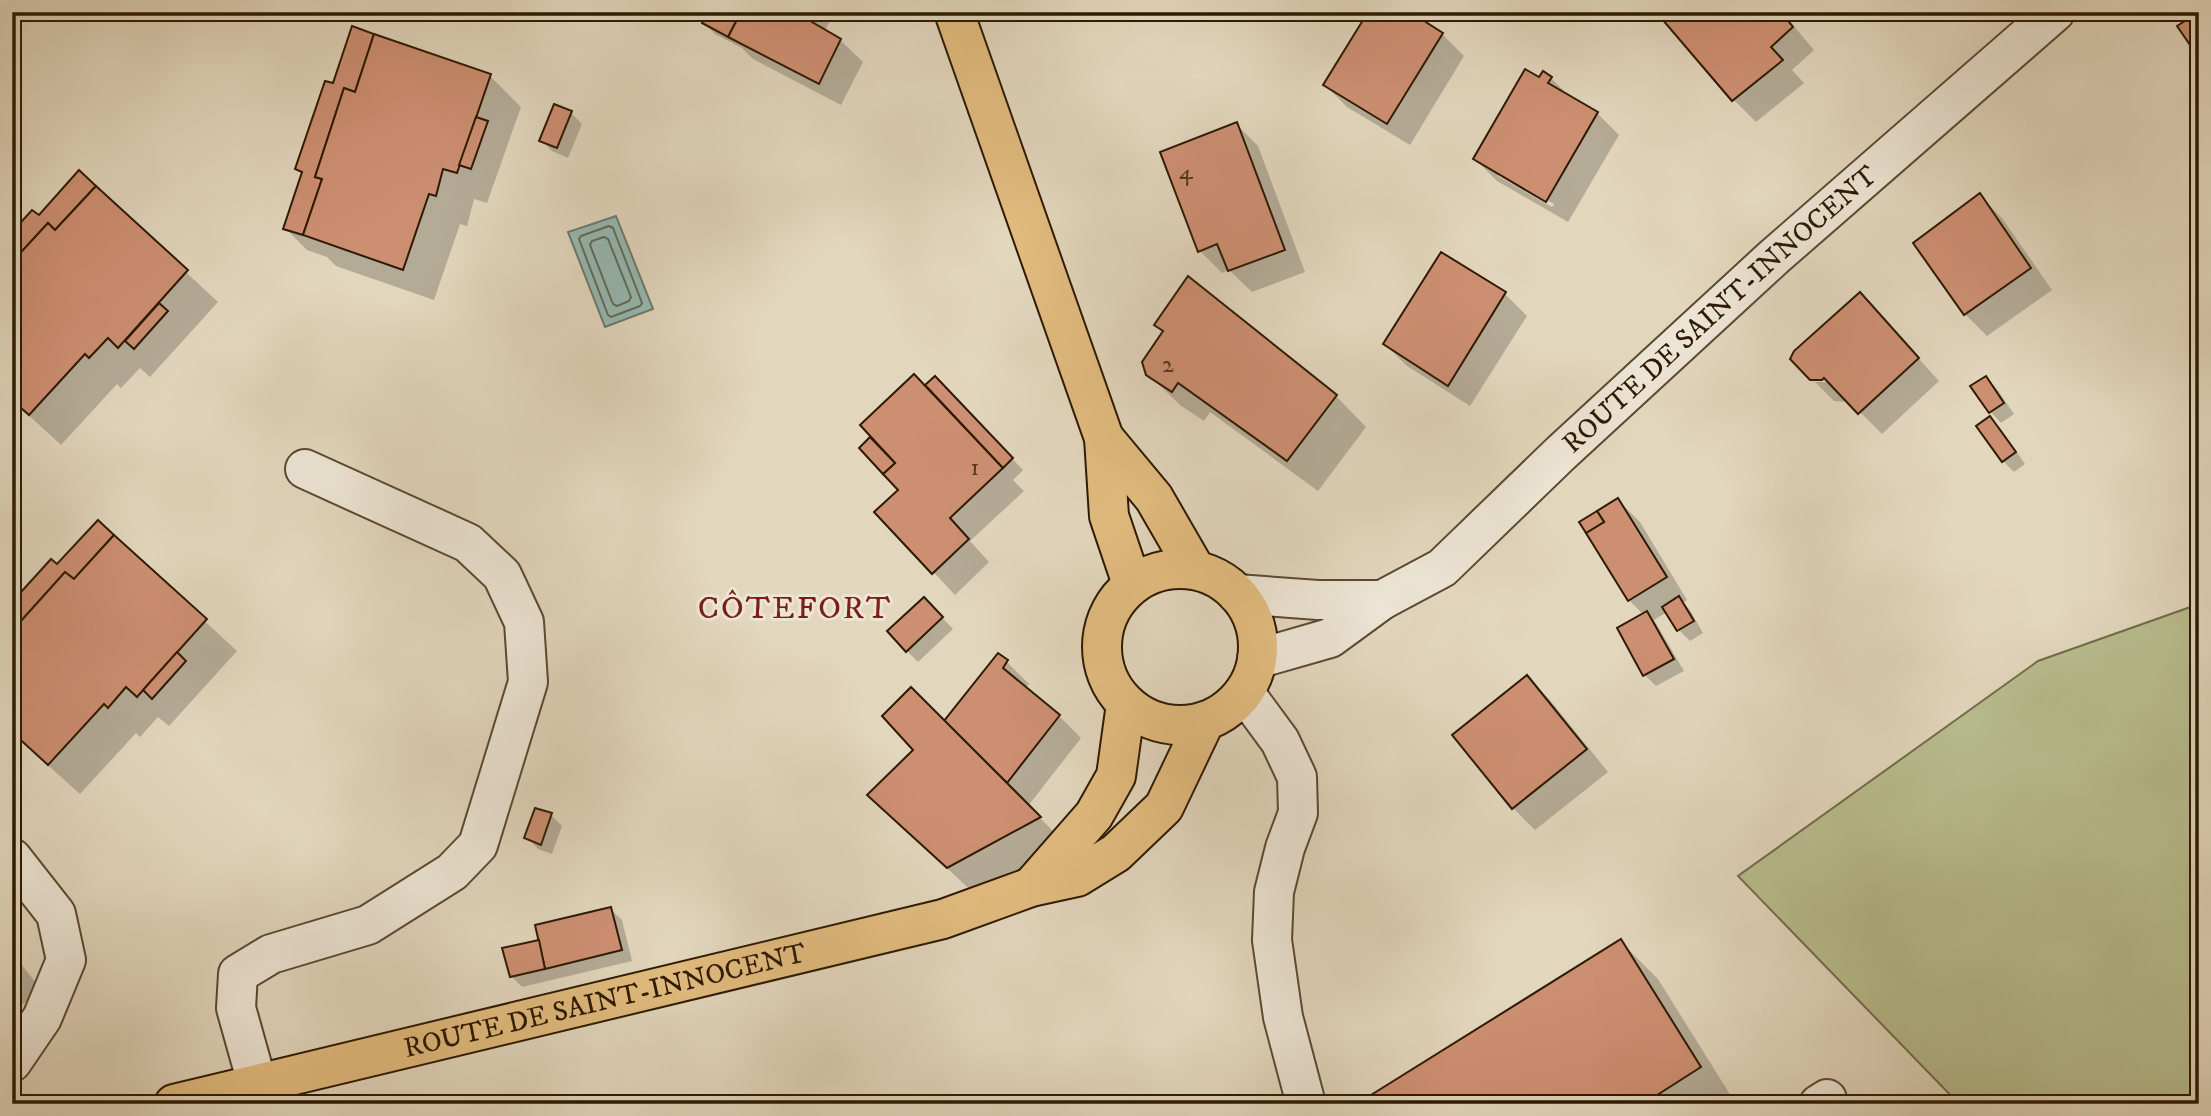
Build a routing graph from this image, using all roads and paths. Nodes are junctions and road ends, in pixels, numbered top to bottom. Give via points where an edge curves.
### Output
1 (954, 12) edge
2 (2055, 12) edge
3 (1104, 438) junction
4 (305, 469) dead end
5 (1195, 569) junction
6 (1132, 584) junction
7 (1237, 594) junction
8 (1382, 600) junction
9 (1251, 676) junction
10 (1125, 704) junction
11 (1205, 721) junction
12 (12, 858) edge
13 (1031, 887) junction
14 (12, 1062) edge
15 (257, 1083) junction
16 (174, 1104) edge
17 (1306, 1104) edge

1 - 3 main road
2 - 8 street, ROUTE DE SAINT-INNOCENT via 1774,257 1442,568
3 - 5 main road via 1154,498
3 - 6 main road via 1109,516
4 - 15 street via 468,543 502,575 524,622 528,682 478,845 452,872 368,925 271,954 238,974 236,1008
5 - 6 main road via 1172,568
5 - 7 main road via 1219,578
6 - 10 main road via 1105,620 1101,642 1111,686
7 - 8 street, ROUTE DE SAINT-INNOCENT
7 - 9 main road via 1251,613 1258,635
8 - 9 street, ROUTE DE SAINT-INNOCENT via 1330,638
9 - 11 main road via 1226,710
9 - 17 street via 1297,777 1298,813 1274,892 1272,940 1283,1017
10 - 11 main road via 1163,723 1182,726
10 - 13 main road, ROUTE DE SAINT-INNOCENT via 1116,776 1094,815
11 - 13 main road, ROUTE DE SAINT-INNOCENT via 1164,807 1116,853 1077,877
12 - 14 street via 57,914 66,960 41,1018
13 - 15 main road, ROUTE DE SAINT-INNOCENT via 943,919
15 - 16 main road, ROUTE DE SAINT-INNOCENT

